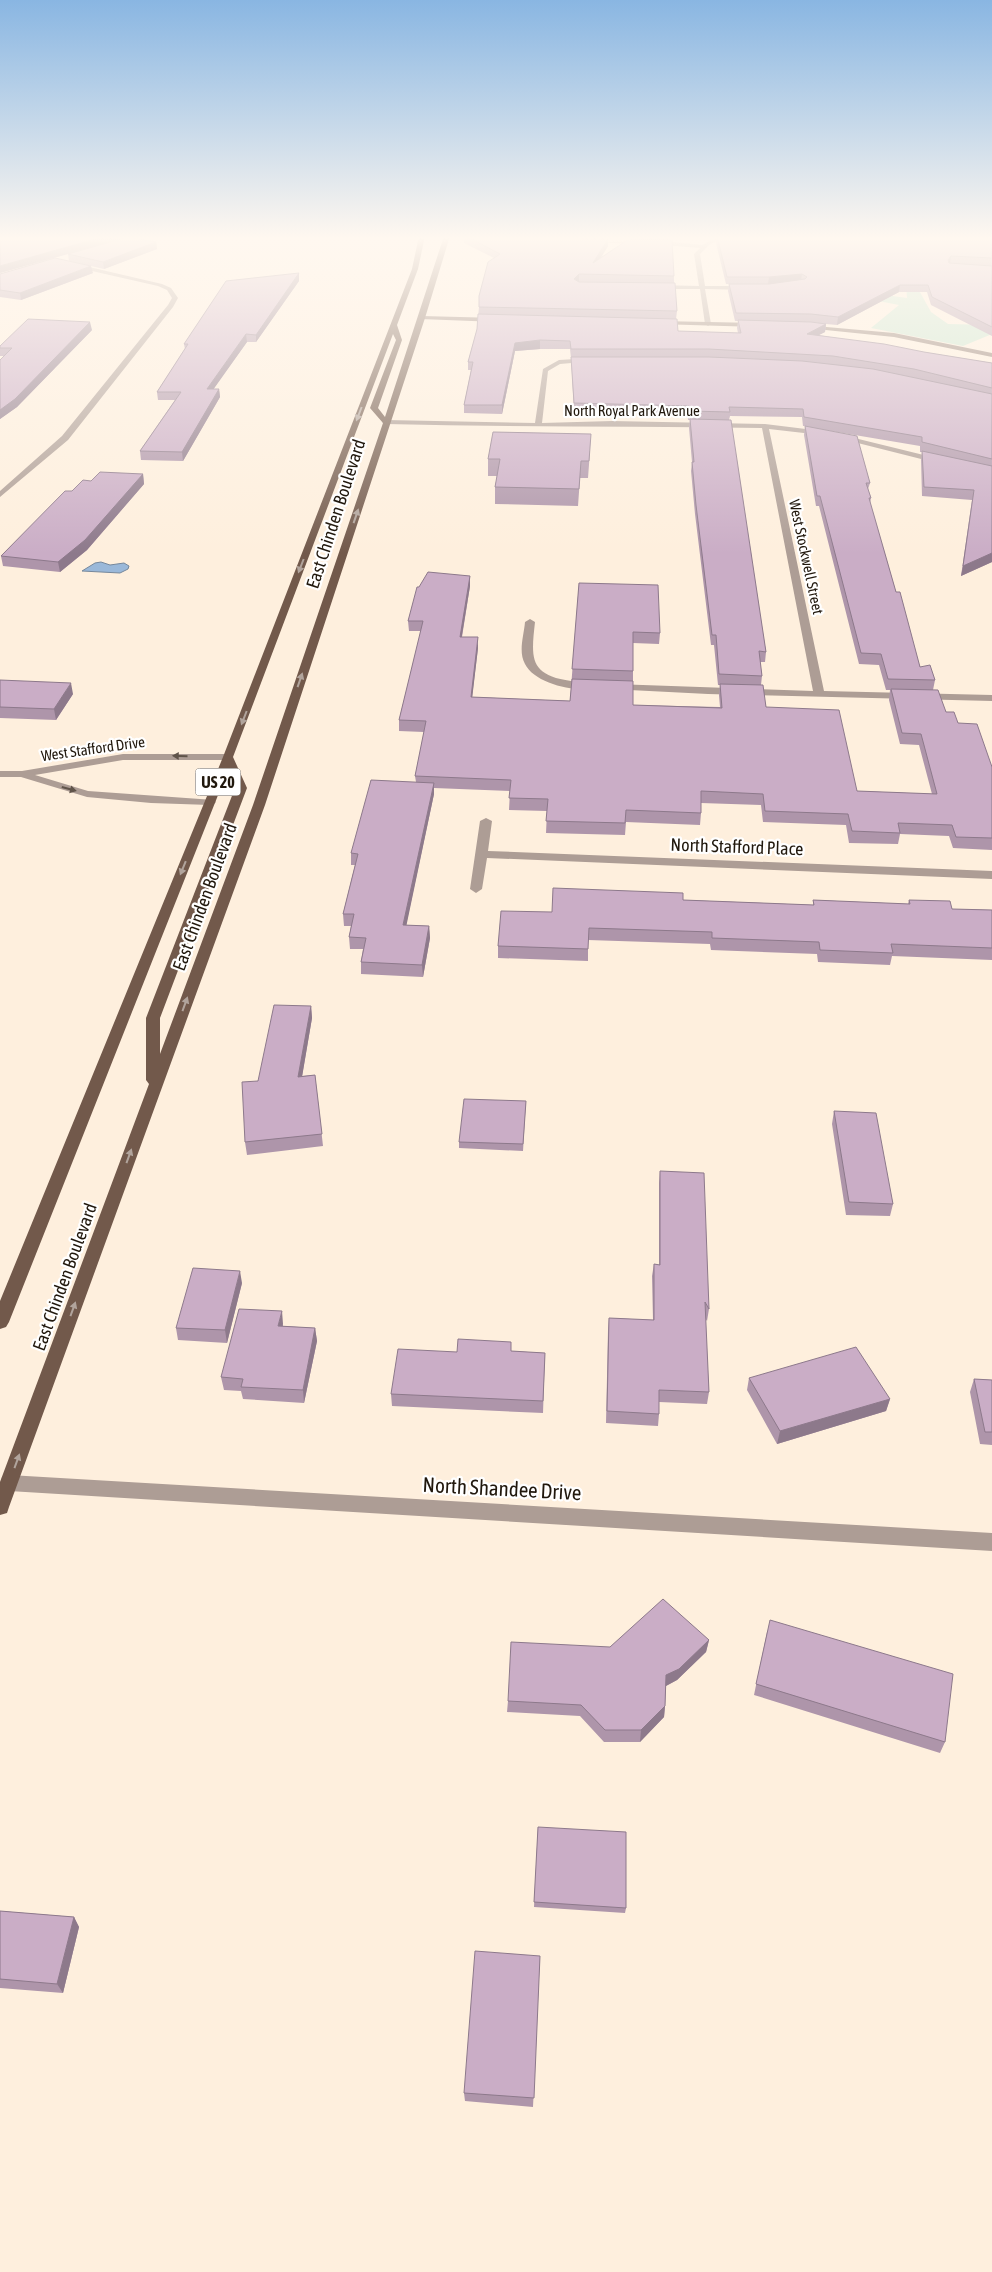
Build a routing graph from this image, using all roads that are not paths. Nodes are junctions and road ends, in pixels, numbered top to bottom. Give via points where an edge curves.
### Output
1 (142, 342) edge
2 (386, 342) edge
3 (398, 342) edge
4 (414, 342) edge
5 (928, 342) edge
6 (992, 355) edge
7 (604, 360) edge
8 (386, 422) junction
9 (538, 425) junction
10 (765, 426) junction
11 (949, 464) edge
12 (0, 495) edge
13 (530, 622) dead end
14 (819, 693) junction
15 (992, 698) edge
16 (228, 757) junction
17 (0, 774) edge
18 (22, 774) junction
19 (210, 802) junction
20 (486, 820) dead end
21 (481, 854) junction
22 (992, 876) edge
23 (476, 890) dead end
24 (153, 1089) junction
25 (0, 1322) edge
26 (9, 1483) junction
27 (0, 1507) edge
28 (992, 1542) edge

1 - 12 street via 65,438
2 -> 16 main road, East Chinden Boulevard / US 20
3 - 8 main road via 374,408
4 - 8 main road, East Chinden Boulevard / US 20
5 - 6 street
7 - 9 street via 559,362 546,370
8 - 9 street, North Royal Park Avenue
24 -> 8 main road, East Chinden Boulevard / US 20 via 259,805
9 - 10 street, North Royal Park Avenue via 612,422
10 - 11 street, North Royal Park Avenue via 830,434
10 - 14 street, West Stockwell Street
13 - 14 street via 527,655 530,667 545,678 567,685 770,694
14 - 15 street
16 -> 18 street, West Stafford Drive via 123,757
16 - 19 main road, East Chinden Boulevard / US 20
16 - 24 main road via 241,788 153,1018
17 - 18 street, West Stafford Drive
18 -> 19 street, West Stafford Drive via 87,794
19 -> 25 main road, East Chinden Boulevard / US 20
20 - 21 street
21 - 22 street, North Stafford Place
21 - 23 street
26 -> 24 main road, East Chinden Boulevard / US 20
26 - 27 main road, East Chinden Boulevard / US 20
26 - 28 street, North Shandee Drive

